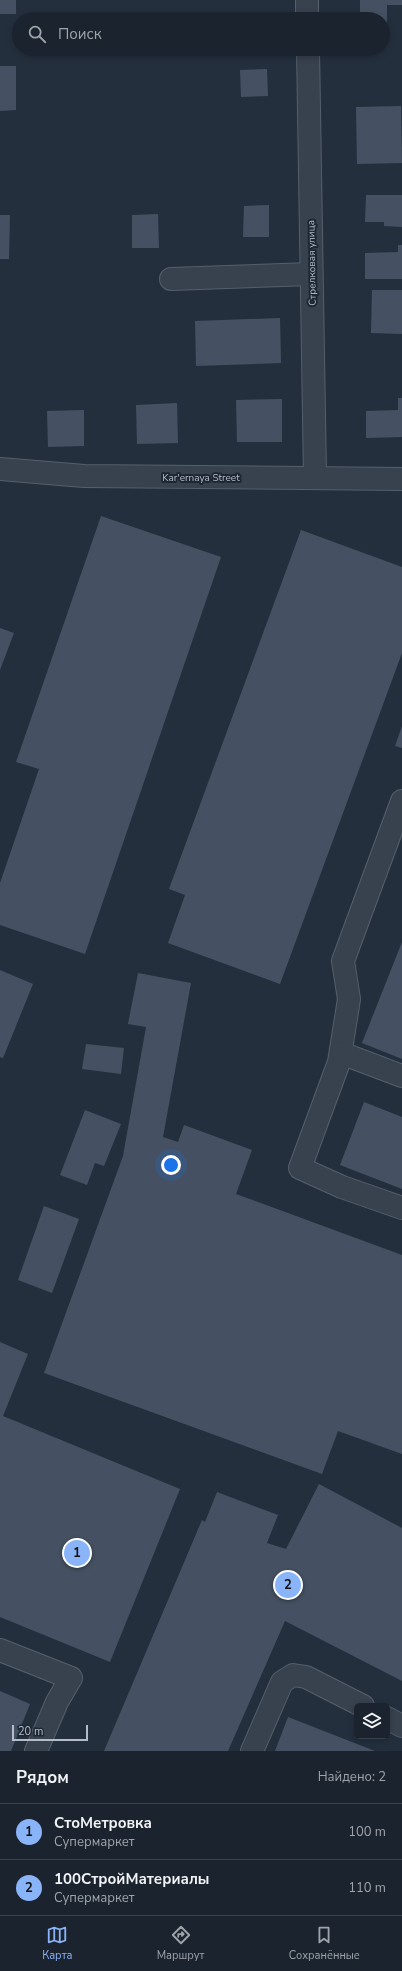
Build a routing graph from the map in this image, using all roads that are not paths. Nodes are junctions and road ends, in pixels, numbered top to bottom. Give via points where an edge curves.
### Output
1 (307, 0) edge
2 (307, 12) edge
3 (308, 56) edge
4 (311, 274) junction
5 (171, 280) dead end
6 (0, 469) edge
7 (315, 477) junction
8 (402, 479) edge
9 (402, 801) edge
10 (341, 1053) junction
11 (402, 1076) edge
12 (402, 1208) edge
13 (0, 1650) edge
14 (357, 1703) edge
15 (390, 1720) edge
16 (402, 1726) edge
17 (36, 1751) edge
18 (252, 1751) edge

1 - 2 street
3 - 4 street, Стрелковая улица
4 - 5 street
4 - 7 street, Стрелковая улица
6 - 7 street, Kar'ernaya Street via 84,476
7 - 8 street, Kar'ernaya Street
9 - 10 street via 343,961 350,999
10 - 11 street
10 - 12 street via 340,1062 300,1168 342,1187
13 - 17 street via 71,1678 57,1702
14 - 18 street via 306,1677 293,1675 282,1682
15 - 16 street

